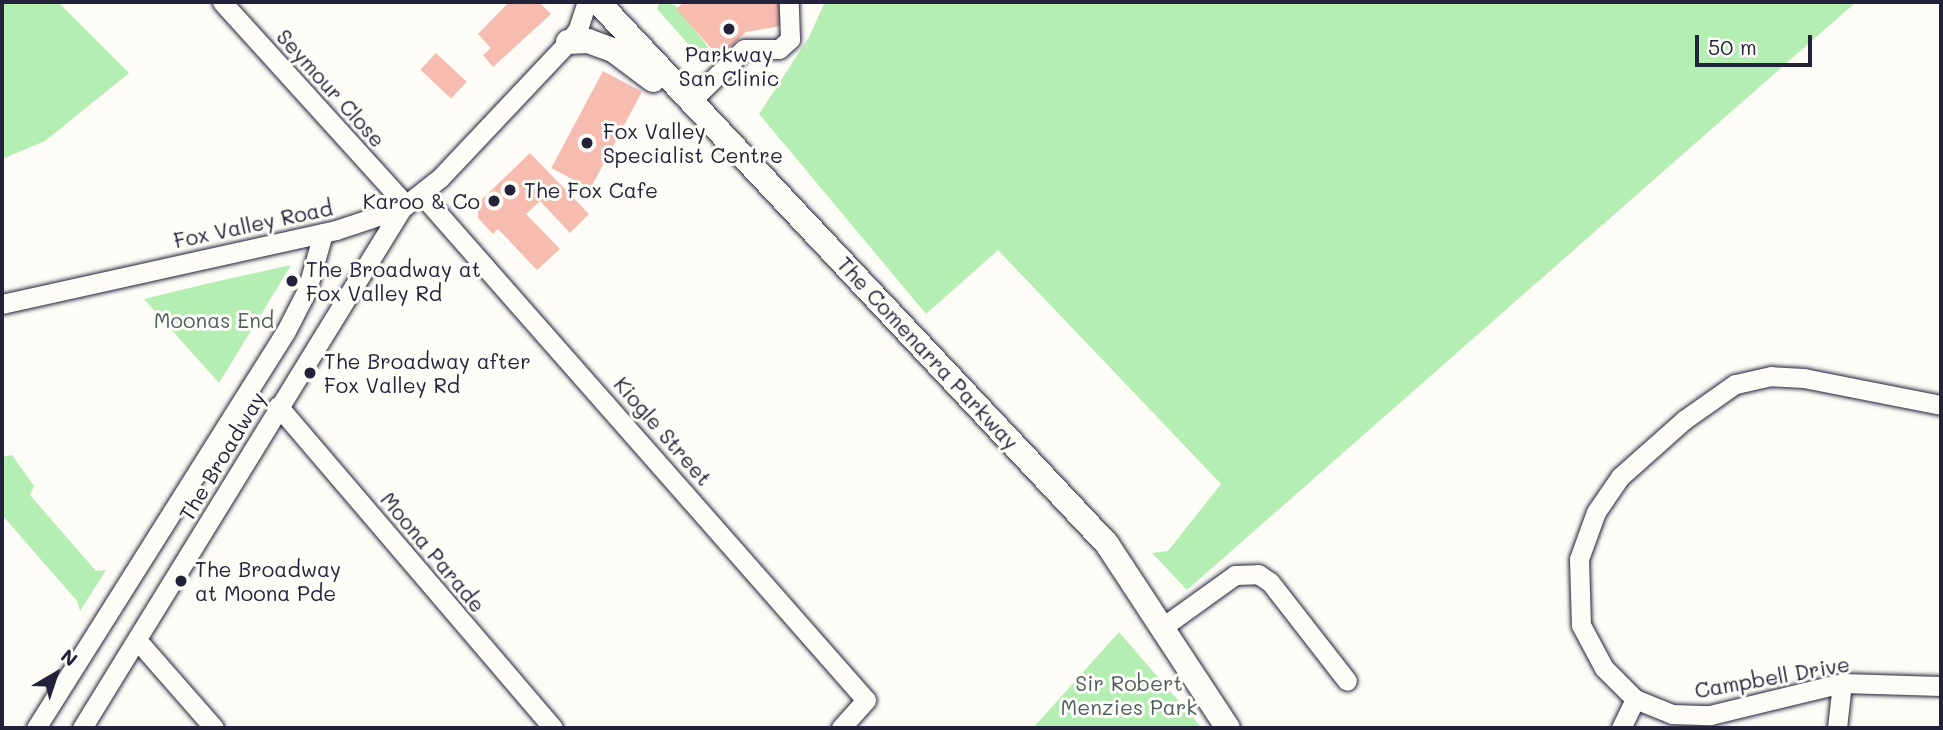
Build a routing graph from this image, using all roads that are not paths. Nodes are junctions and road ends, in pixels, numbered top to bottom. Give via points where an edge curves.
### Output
1 (222, 2) edge
2 (587, 2) edge
3 (598, 2) edge
4 (789, 2) edge
5 (568, 42) junction
6 (691, 101) junction
7 (712, 125) junction
8 (410, 203) junction
9 (323, 233) junction
10 (2, 304) edge
11 (1941, 405) edge
12 (278, 406) junction
13 (1164, 626) junction
14 (137, 640) junction
15 (1348, 681) dead end
16 (1842, 683) junction
17 (1941, 686) edge
18 (1635, 699) junction
19 (36, 728) edge
20 (82, 728) edge
21 (214, 728) edge
22 (553, 728) edge
23 (841, 728) edge
24 (1228, 728) edge
25 (1621, 728) edge
26 (1837, 728) edge

1 - 8 street, Seymour Close
2 - 5 street, Fox Valley Road
3 - 6 main road, The Comenarra Parkway
4 - 6 street via 790,39 779,49 744,49
5 - 7 main road via 588,41 623,56
5 - 8 street, Fox Valley Road
6 - 7 main road, The Comenarra Parkway
7 - 13 main road, The Comenarra Parkway via 1107,544
8 - 9 street, Fox Valley Road
8 - 12 street, The Broadway
8 - 23 street, Kiogle Street via 866,700
9 - 10 street, Fox Valley Road
9 - 19 street, The Broadway via 307,290 286,331
11 - 18 street, Campbell Drive via 1804,378 1735,384 1684,420 1620,477 1596,512 1579,559 1581,625 1604,668
12 - 14 street, The Broadway
12 - 22 street, Moona Parade
13 - 15 street via 1235,575 1258,574 1270,582
13 - 24 main road, The Comenarra Parkway
14 - 20 street, The Broadway
14 - 21 street
16 - 17 street, Campbell Drive
16 - 18 street, Campbell Drive via 1710,715 1672,714
16 - 26 street
18 - 25 street

